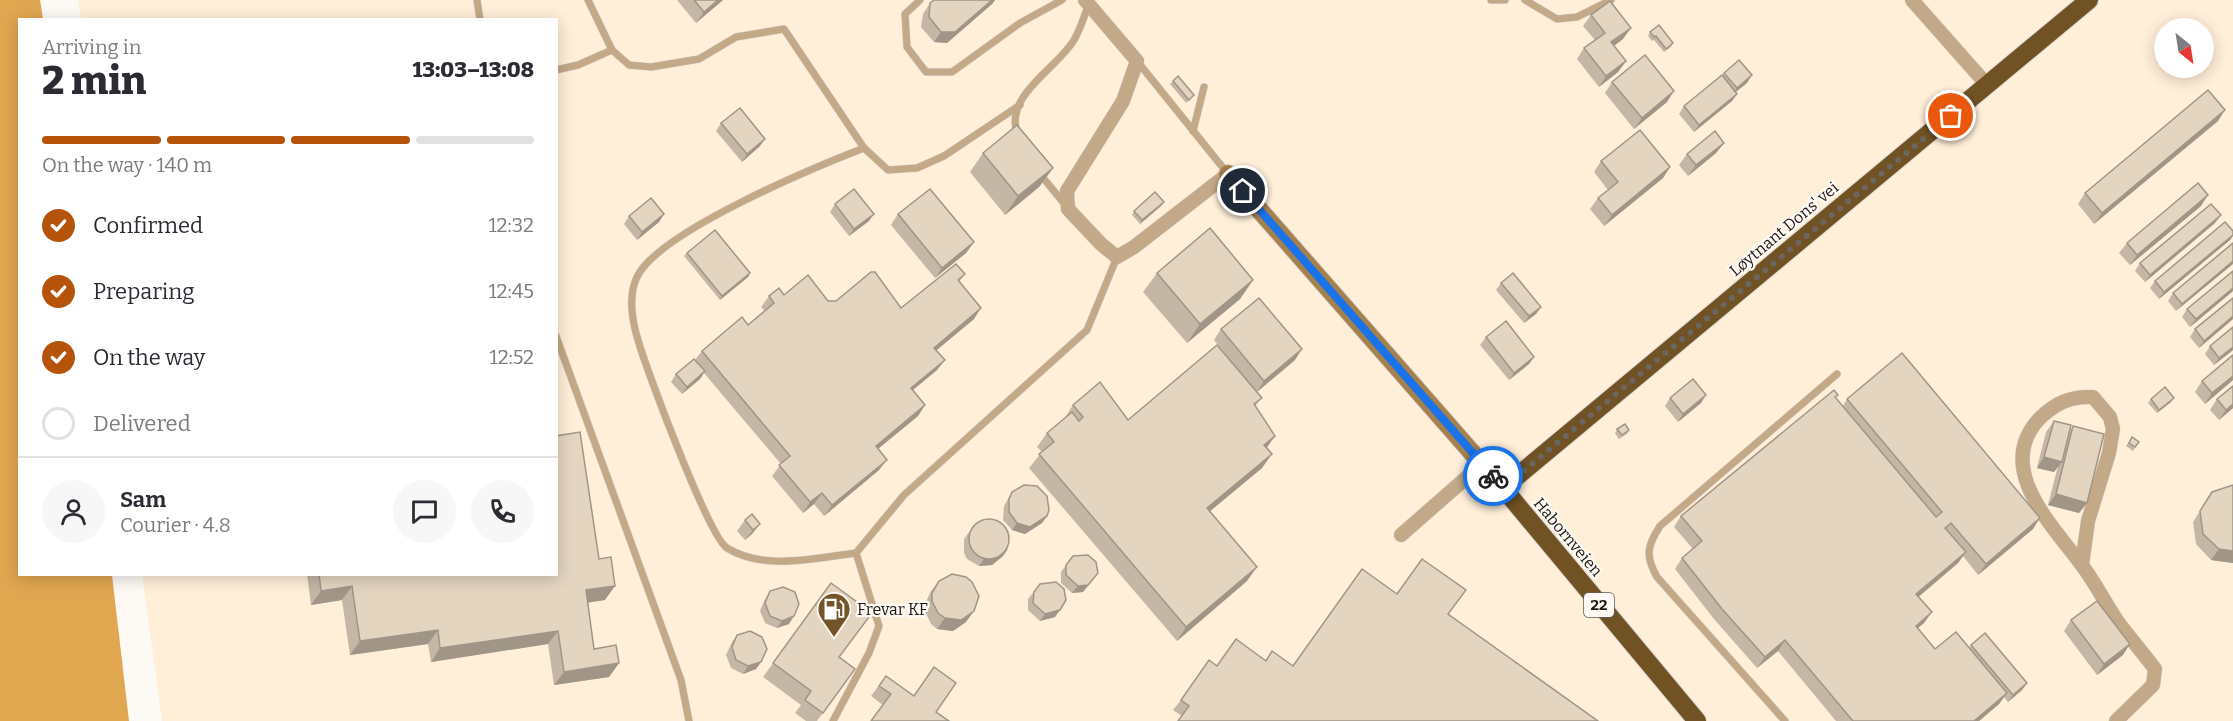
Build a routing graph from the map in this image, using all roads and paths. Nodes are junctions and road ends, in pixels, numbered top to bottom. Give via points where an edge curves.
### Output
1 (477, 0) edge
2 (588, 0) edge
3 (920, 0) edge
4 (1062, 0) edge
5 (1491, 0) edge
6 (1505, 0) edge
7 (1525, 0) edge
8 (1611, 0) edge
9 (1912, 0) edge
10 (2089, 0) edge
11 (1087, 3) edge
12 (480, 18) edge
13 (612, 50) junction
14 (1137, 61) junction
15 (558, 70) edge
16 (1988, 86) junction
17 (1204, 87) dead end
18 (1020, 105) junction
19 (1193, 131) junction
20 (1021, 144) edge
21 (864, 148) junction
22 (1034, 166) edge
23 (1228, 174) junction
24 (1068, 210) junction
25 (1117, 257) junction
26 (558, 342) edge
27 (1837, 374) dead end
28 (1482, 464) junction
29 (1503, 488) junction
30 (1401, 535) dead end
31 (856, 553) junction
32 (2082, 565) junction
33 (689, 721) edge
34 (833, 721) edge
35 (1697, 721) edge
36 (1785, 721) edge
37 (2116, 721) edge

1 - 12 lane
2 - 13 lane
3 - 4 lane via 905,14 907,47 926,72 952,72 1020,23
5 - 6 lane
7 - 8 lane via 1557,19 1577,17
9 - 16 street
10 - 16 highway, Løytnant Dons' vei
11 - 14 street
11 - 18 lane via 1074,41 1034,83
13 - 15 lane
13 - 21 lane via 629,65 651,67 699,59 736,37 784,29
14 - 19 lane
14 - 24 street via 1123,101 1067,191
16 - 29 highway, Løytnant Dons' vei
17 - 19 lane
18 - 20 lane via 1014,128
18 - 21 lane via 944,156 917,168 888,170
19 - 23 lane
21 - 31 lane via 785,179 651,258 636,278 632,304 638,339 699,502 723,546 745,559 790,561
22 - 24 lane
23 - 25 street
23 - 28 street
24 - 25 street
25 - 31 lane via 1087,330 904,495
26 - 33 lane via 681,680
27 - 36 lane via 1660,526 1647,552 1657,577
28 - 29 street
28 - 30 street
29 - 35 highway, Habornveien / 22
31 - 34 lane via 879,626
32 - 32 street via 2035,502 2025,472 2023,444 2030,429 2048,411 2062,400 2080,396 2093,397 2110,417 2113,429 2088,521
32 - 37 street via 2118,622 2155,669 2153,685

